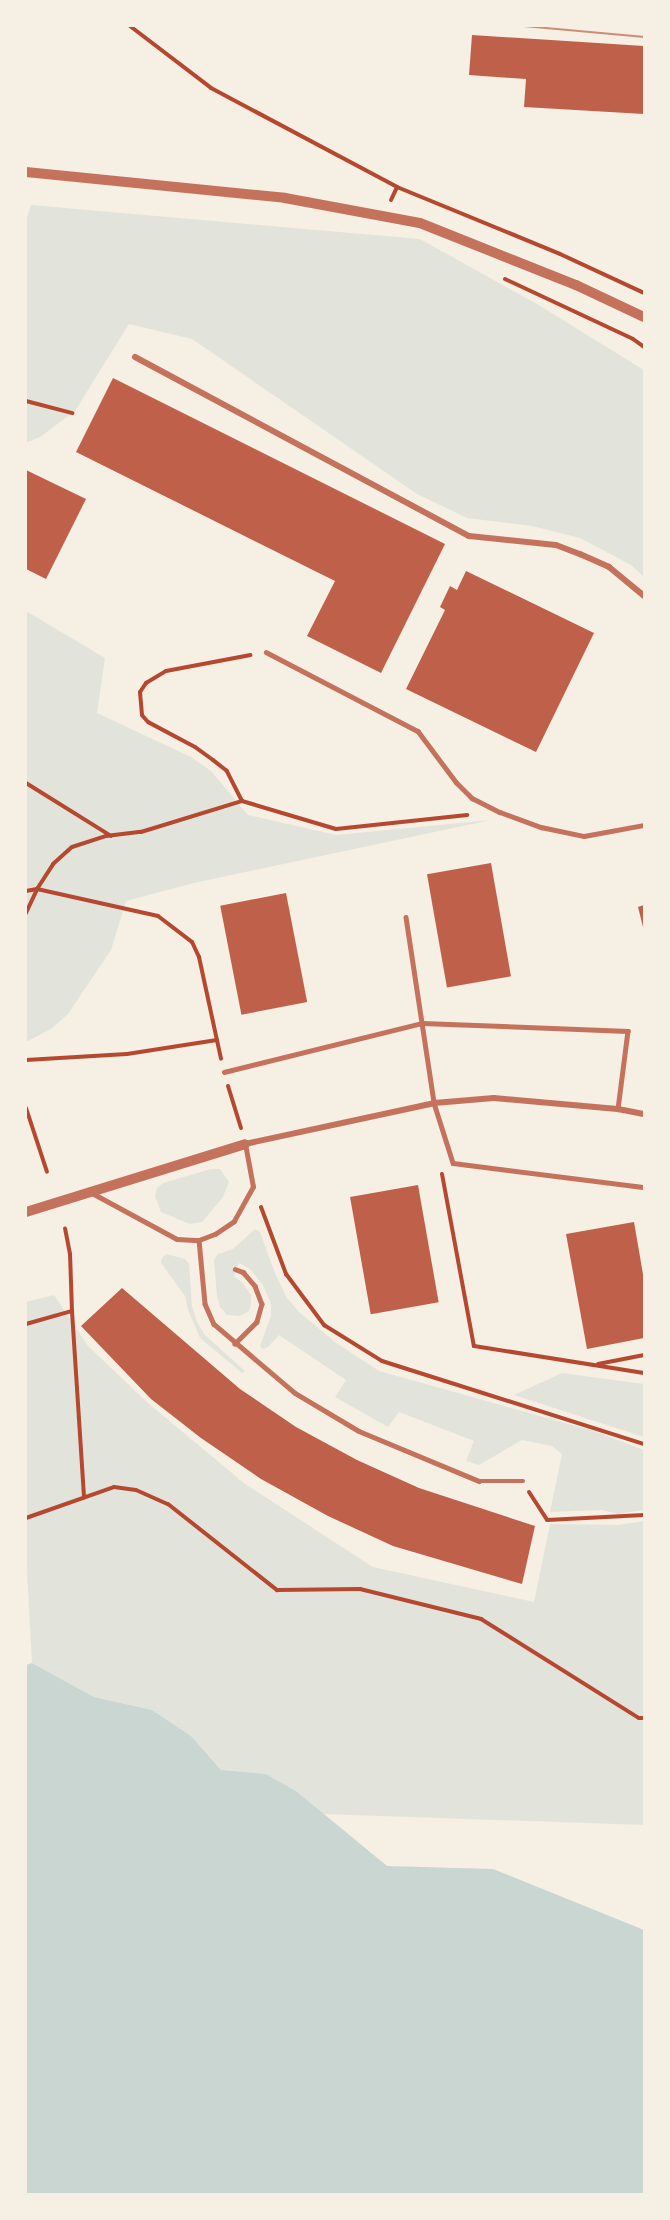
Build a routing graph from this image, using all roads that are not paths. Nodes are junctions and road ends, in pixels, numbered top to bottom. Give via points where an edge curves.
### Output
1 (26, 172) edge
2 (645, 317) edge
3 (135, 357) dead end
4 (645, 596) edge
5 (266, 652) road end
6 (645, 825) edge
7 (406, 917) dead end
8 (422, 1023) junction
9 (224, 1072) road end
10 (434, 1103) junction
11 (618, 1109) junction
12 (645, 1114) edge
13 (245, 1144) junction
14 (645, 1187) edge
15 (90, 1191) junction
16 (26, 1212) edge
17 (199, 1240) junction
18 (235, 1269) dead end
19 (236, 1344) junction
20 (523, 1481) road end

1 - 2 street via 285,198 420,223
3 - 4 street via 470,536 545,544 580,554 609,567
5 - 6 lane via 418,731 472,798 500,812 541,827 584,836
7 - 8 lane
8 - 9 lane
8 - 10 lane
8 - 11 lane via 628,1031
10 - 11 street via 494,1098
10 - 13 street
10 - 14 lane via 453,1163
11 - 12 street
13 - 15 street
13 - 17 lane via 253,1187 234,1221
15 - 16 street
15 - 17 lane via 177,1239
17 - 19 lane via 205,1304 214,1324
18 - 19 lane via 255,1286 262,1304 257,1322
19 - 20 lane via 295,1393 359,1431 479,1481

